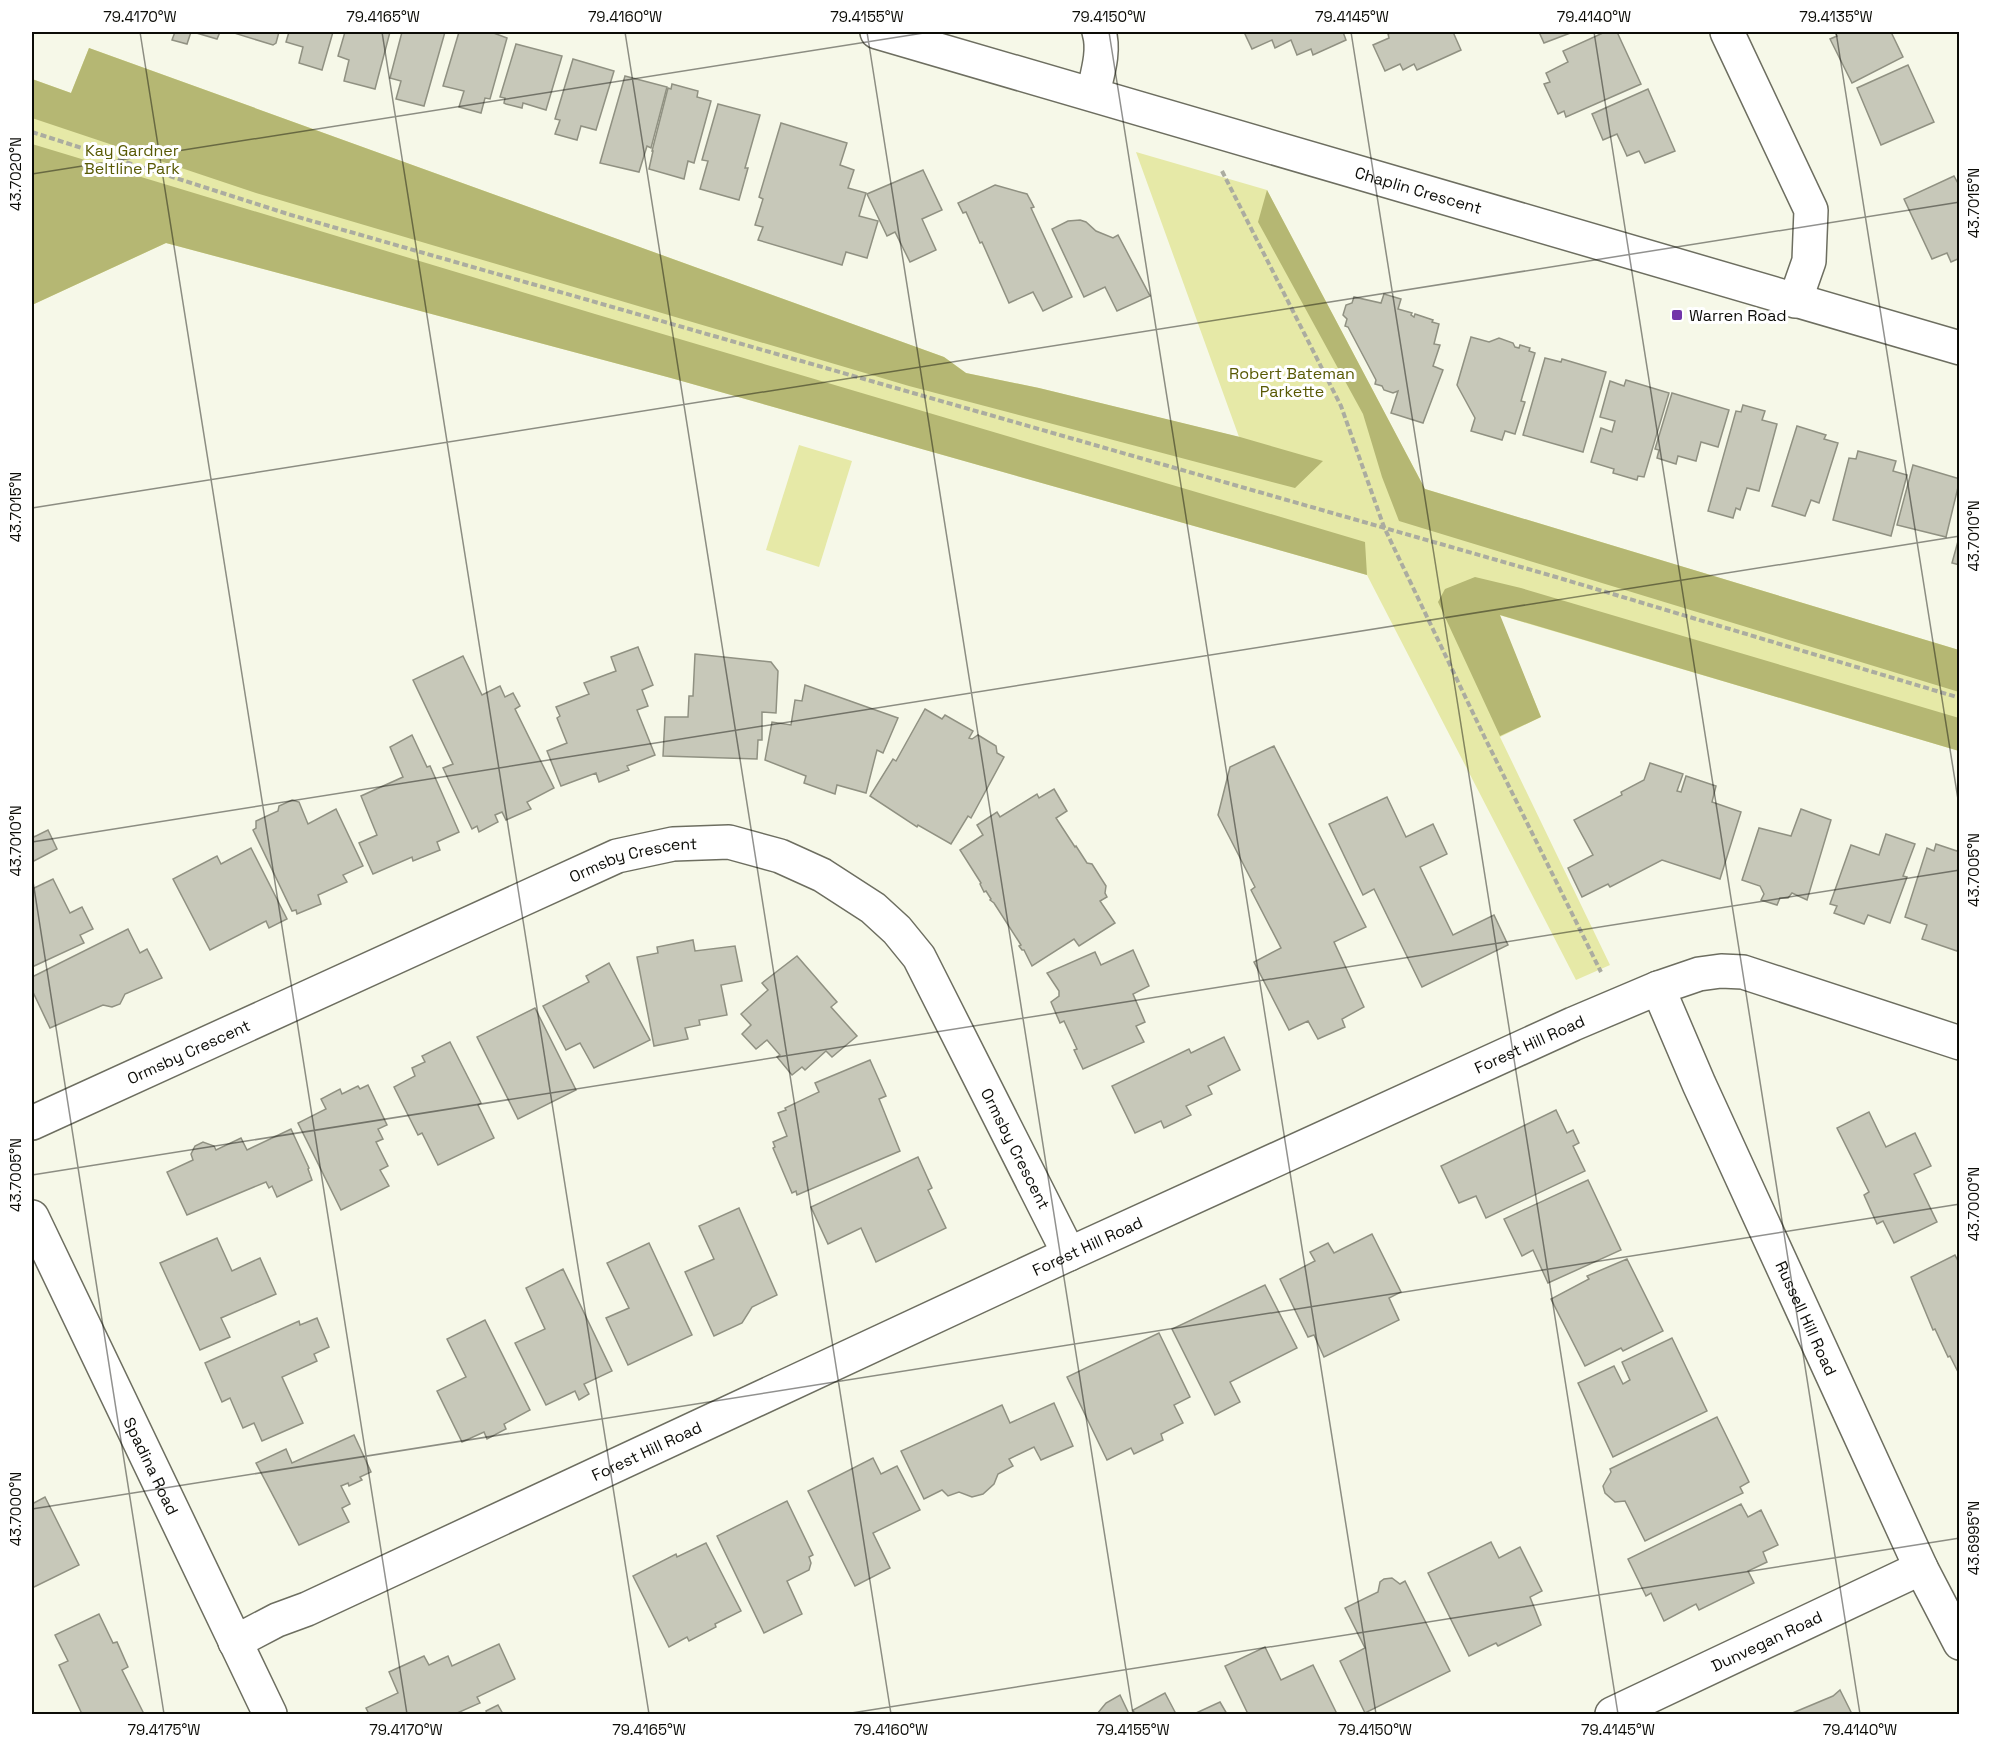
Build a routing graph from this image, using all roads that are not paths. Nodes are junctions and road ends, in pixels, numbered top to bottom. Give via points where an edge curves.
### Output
1 (877, 32) edge
2 (1099, 32) edge
3 (1727, 32) edge
4 (1093, 94) junction
5 (1795, 301) junction
6 (1959, 348) edge
7 (1658, 988) junction
8 (1959, 1043) edge
9 (32, 1124) edge
10 (32, 1217) edge
11 (1069, 1254) junction
12 (1921, 1568) junction
13 (235, 1642) junction
14 (1959, 1644) edge
15 (270, 1714) edge
16 (1612, 1714) edge

1 - 4 street, Chaplin Crescent
2 - 4 street via 1101,53
3 - 5 street via 1811,210 1809,261
4 - 5 street, Chaplin Crescent
5 - 6 street, Chaplin Crescent
7 - 8 street, Forest Hill Road via 1699,974 1743,972
7 - 11 street, Forest Hill Road via 1573,1023
7 - 12 street, Russell Hill Road
9 - 11 street, Ormsby Crescent via 616,856 673,844 729,842 780,856 822,875 873,908 920,957
10 - 13 street, Spadina Road
11 - 13 street, Forest Hill Road
12 - 14 street, Russell Hill Road
12 - 16 street, Dunvegan Road
13 - 15 street, Spadina Road

